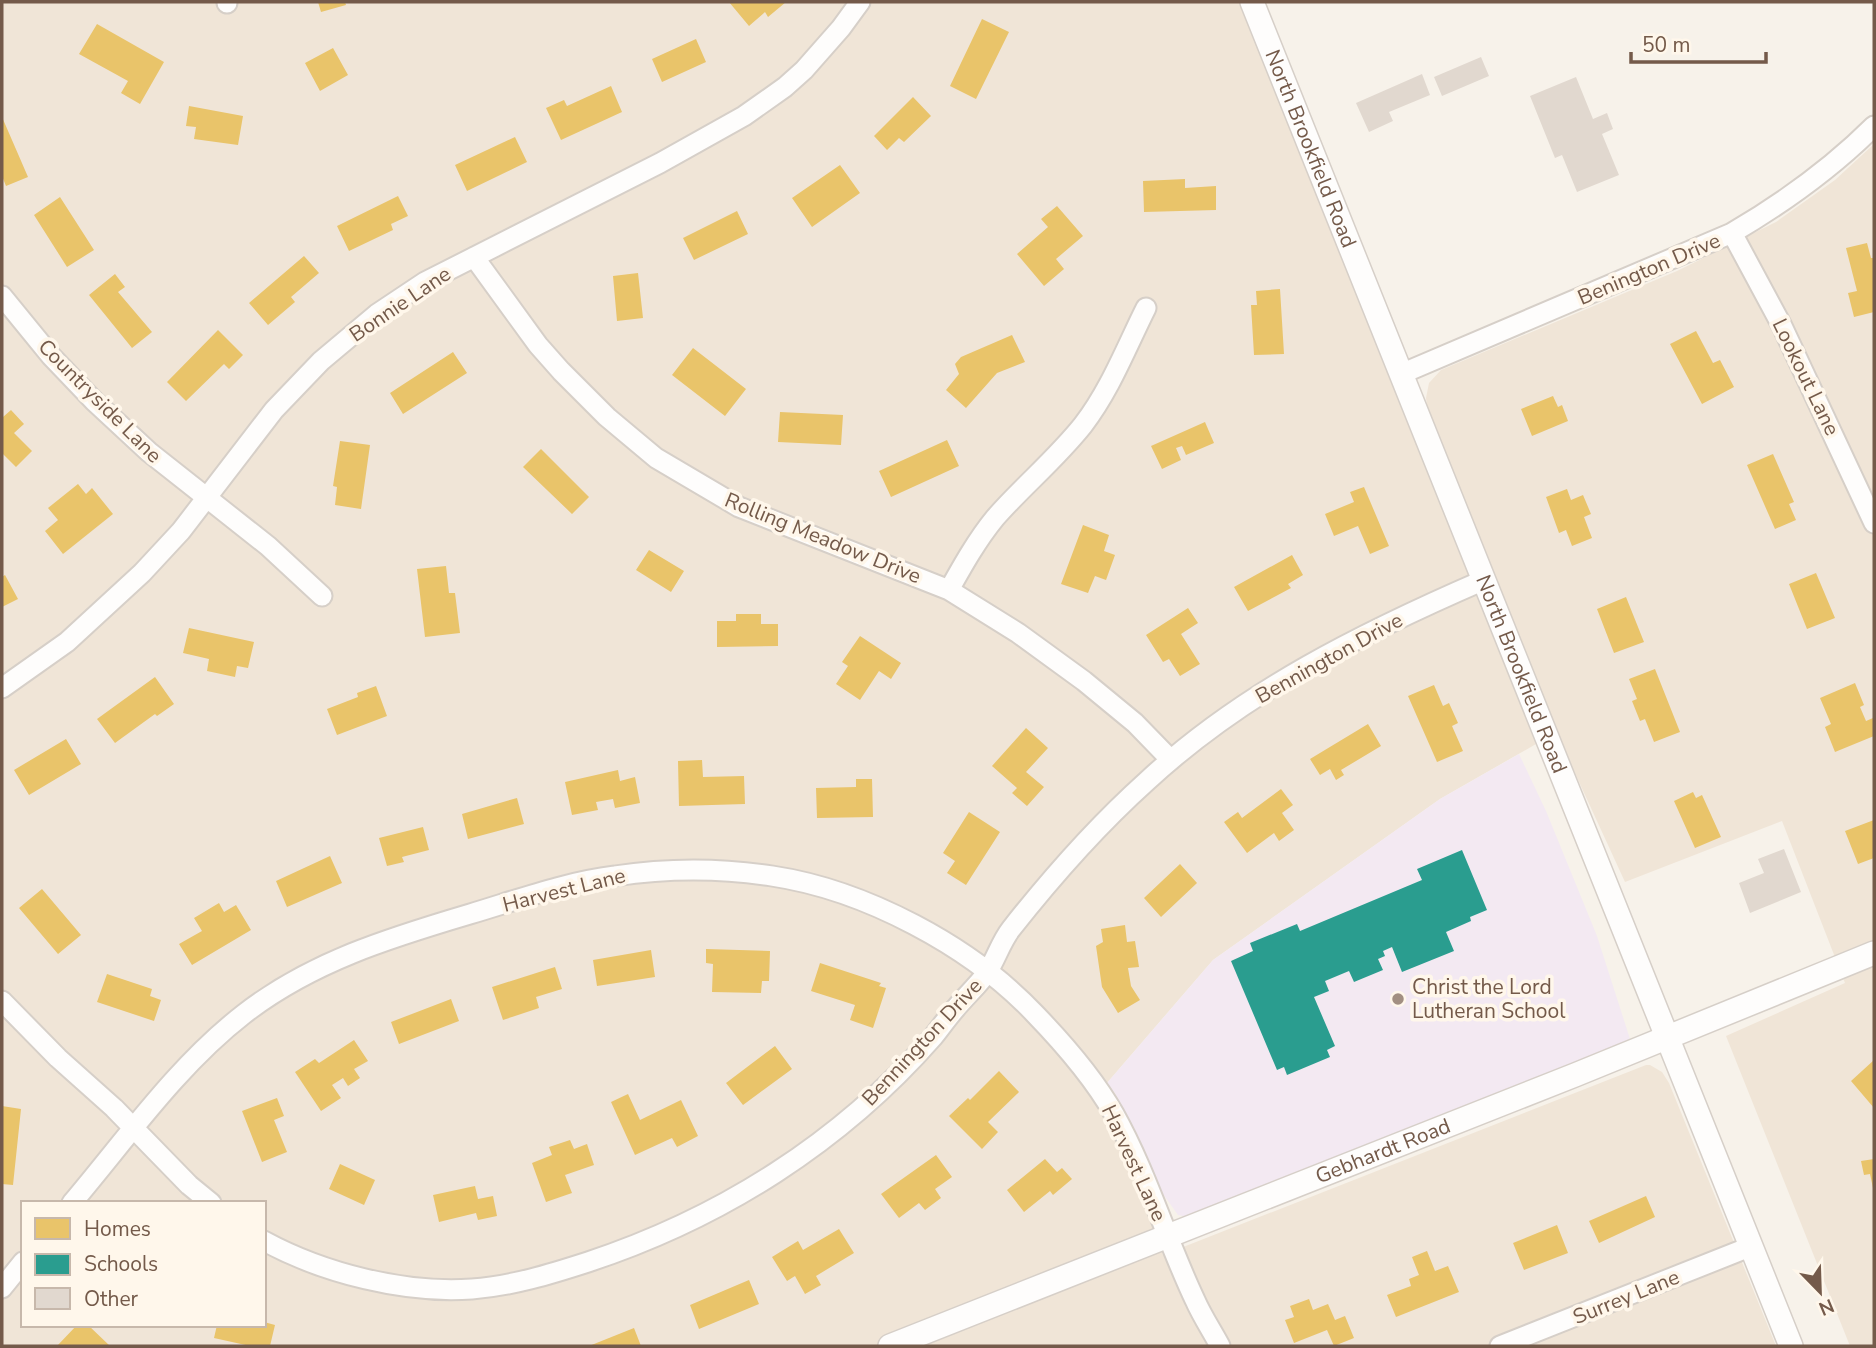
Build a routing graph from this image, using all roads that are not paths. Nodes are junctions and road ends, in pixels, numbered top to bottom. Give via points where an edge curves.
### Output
1 (860, 2) edge
2 (1252, 2) edge
3 (1874, 126) edge
4 (1732, 233) junction
5 (474, 257) junction
6 (2, 296) edge
7 (1146, 308) dead end
8 (1401, 374) junction
9 (206, 498) junction
10 (1874, 523) edge
11 (1484, 580) junction
12 (949, 590) junction
13 (322, 596) dead end
14 (2, 688) edge
15 (1171, 760) junction
16 (1874, 953) edge
17 (988, 972) junction
18 (2, 1001) edge
19 (1668, 1037) junction
20 (133, 1129) junction
21 (74, 1201) edge
22 (209, 1201) edge
23 (1169, 1237) junction
24 (266, 1242) edge
25 (1752, 1246) junction
26 (21, 1264) edge
27 (2, 1288) edge
28 (890, 1346) edge
29 (1220, 1346) edge
30 (1500, 1346) edge
31 (1791, 1346) edge

1 - 5 street, Bonnie Lane via 804,70 744,116
2 - 8 street, North Brookfield Road
3 - 4 street, Benington Drive via 1823,172
4 - 8 street, Benington Drive
4 - 10 street, Lookout Lane via 1782,326
5 - 9 street, Bonnie Lane via 377,314 321,361 274,410
5 - 12 street, Rolling Meadow Drive via 561,371 656,457 739,507
6 - 9 street, Countryside Lane via 94,401
7 - 12 street via 1096,407 1065,446 995,517
8 - 11 street, North Brookfield Road
9 - 13 street, Countryside Lane
9 - 14 street, Bonnie Lane via 118,597 67,642
11 - 15 street, Bennington Drive via 1335,650 1239,708
11 - 19 street, North Brookfield Road
12 - 15 street, Rolling Meadow Drive via 1084,681
15 - 17 street, Bennington Drive via 1061,869 1009,932
16 - 19 street, Gebhardt Road
17 - 20 street, Harvest Lane via 891,914 775,876 654,871 611,876 412,931 305,974 214,1040
17 - 23 street, Harvest Lane via 1032,1010 1090,1077 1137,1158
17 - 24 street, Bennington Drive via 933,1037 841,1126 769,1179 636,1246 538,1277 469,1289 388,1283 309,1263
18 - 20 street
19 - 23 street, Gebhardt Road
19 - 25 street, North Brookfield Road
20 - 21 street, Harvest Lane
20 - 22 street
23 - 28 street, Gebhardt Road
23 - 29 street, Harvest Lane via 1195,1301
25 - 30 street, Surrey Lane
25 - 31 street, North Brookfield Road
26 - 27 street

